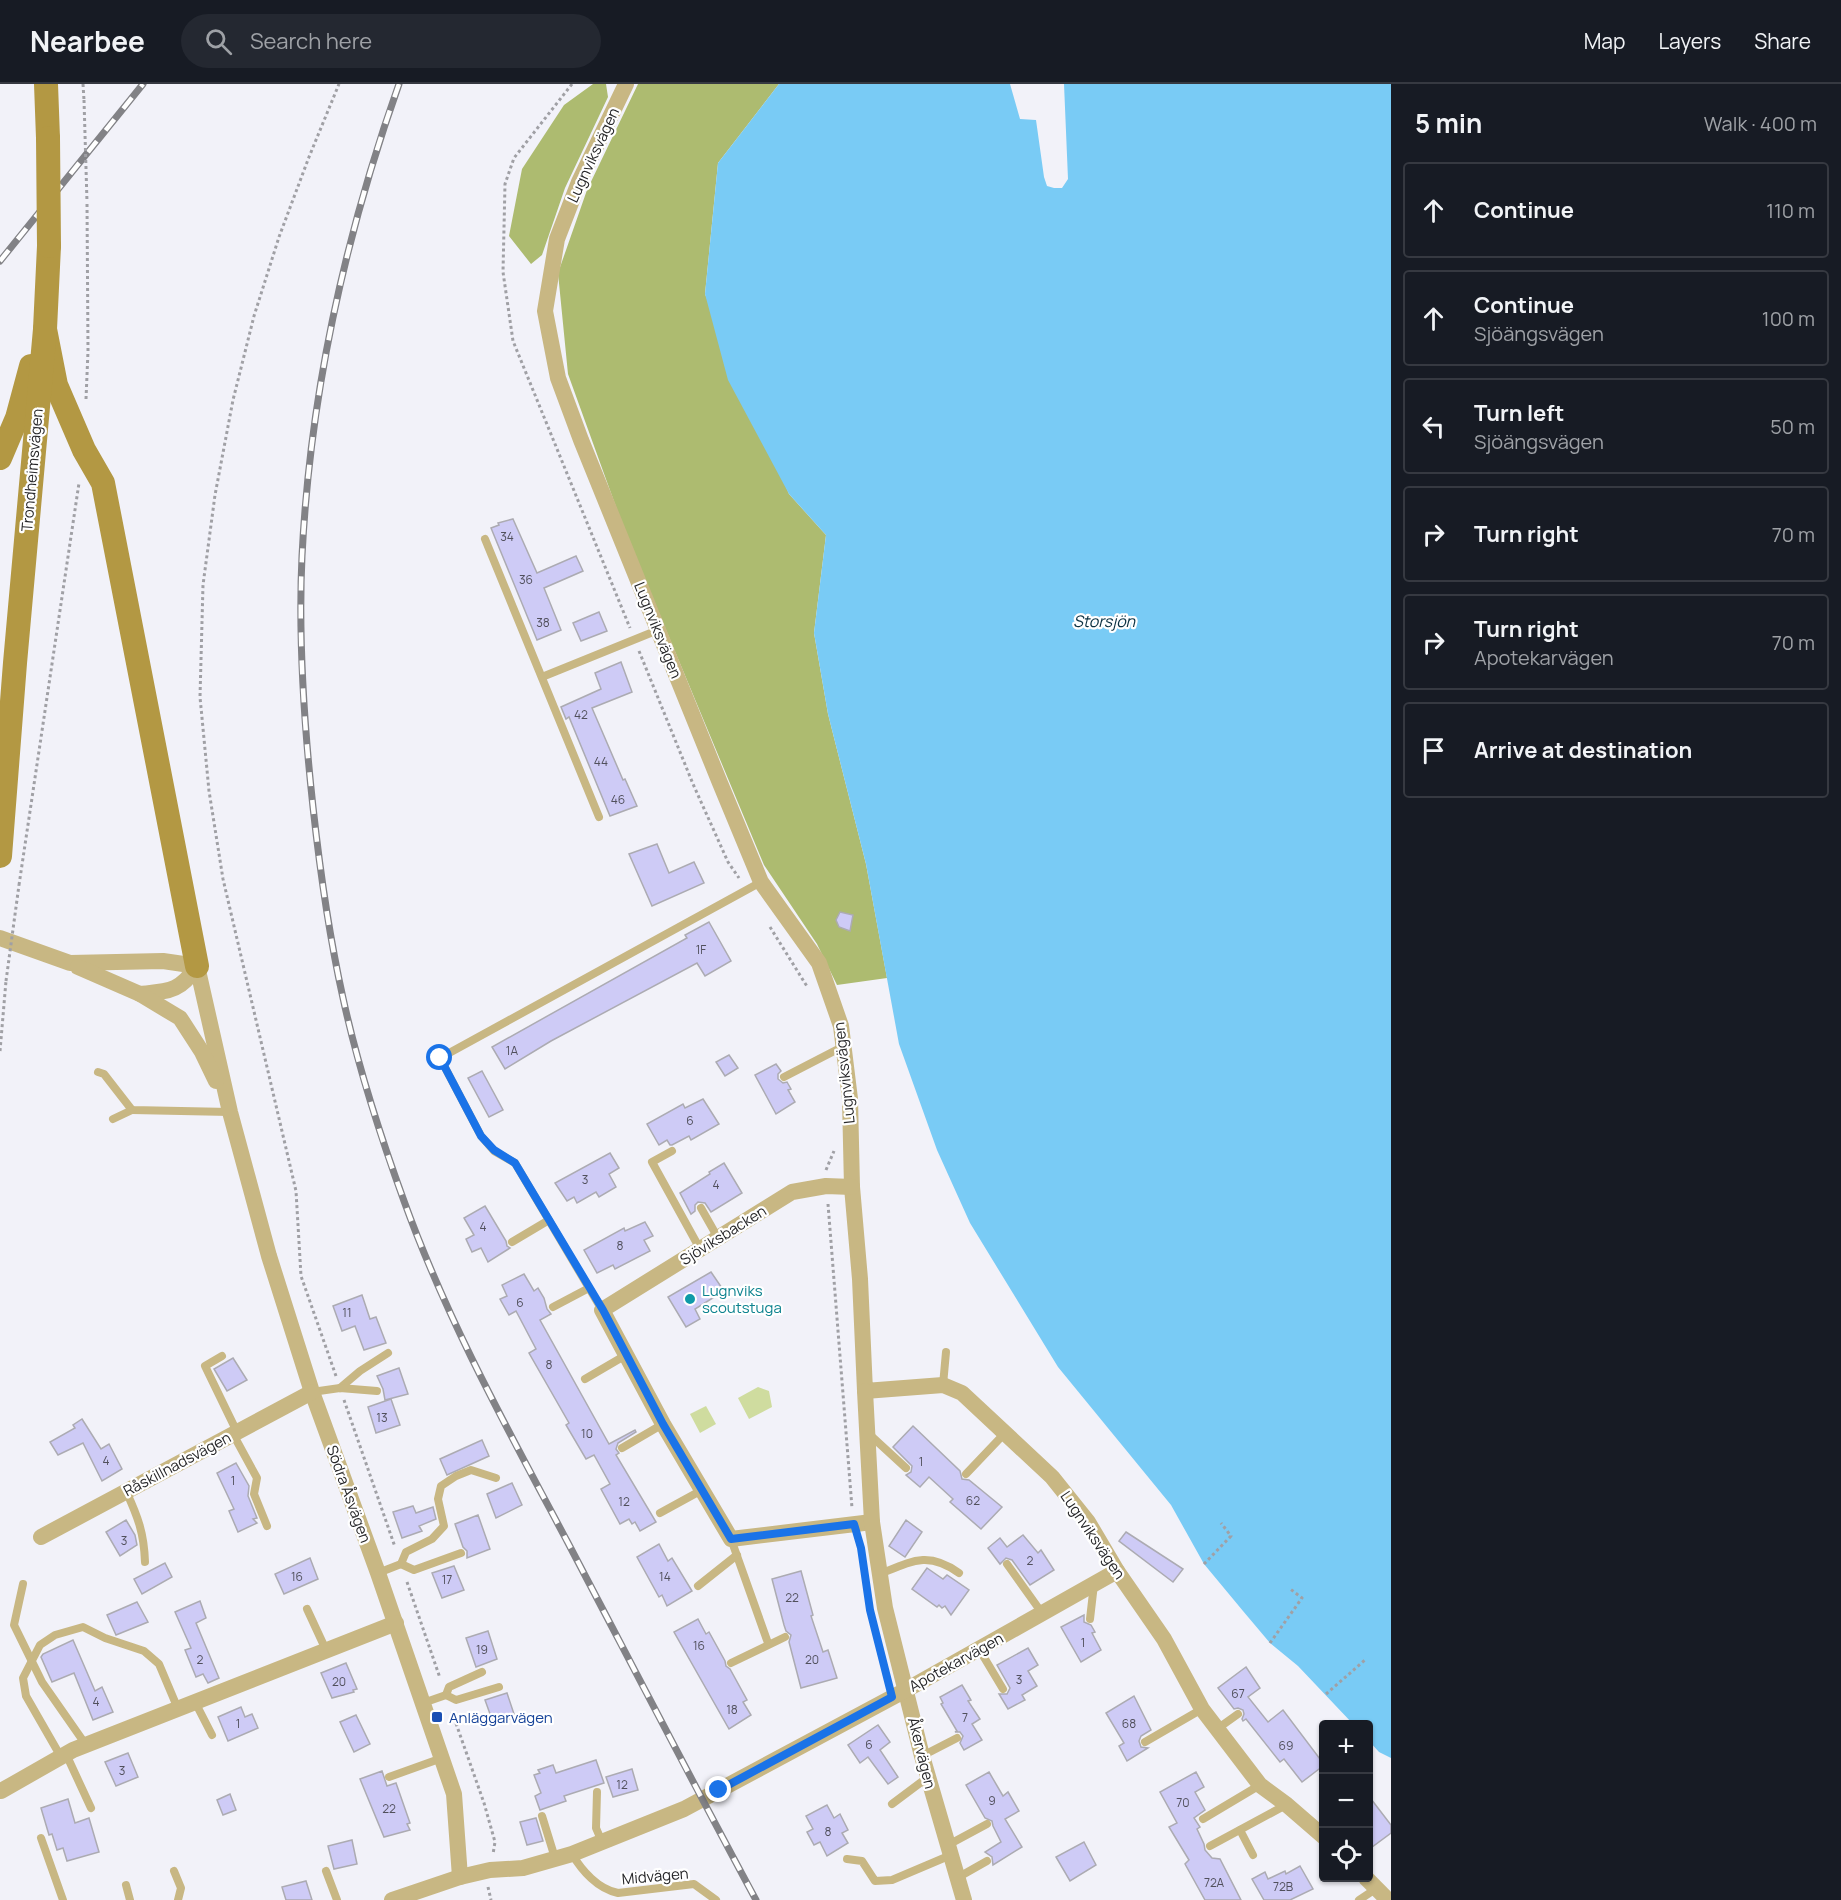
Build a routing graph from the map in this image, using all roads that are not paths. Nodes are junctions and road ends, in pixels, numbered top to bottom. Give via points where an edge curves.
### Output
1 (46, 84) edge
2 (626, 84) edge
3 (45, 319) junction
4 (0, 458) edge
5 (486, 539) dead end
6 (658, 630) junction
7 (542, 677) junction
8 (599, 817) dead end
9 (0, 856) edge
10 (754, 887) junction
11 (0, 928) edge
12 (0, 938) edge
13 (30, 948) junction
14 (70, 963) junction
15 (197, 966) junction
16 (140, 994) junction
17 (844, 1046) junction
18 (98, 1072) dead end
19 (784, 1077) dead end
20 (132, 1110) junction
21 (230, 1112) junction
22 (113, 1119) dead end
23 (672, 1151) dead end
24 (852, 1187) junction
25 (701, 1208) dead end
26 (549, 1220) junction
27 (718, 1238) junction
28 (512, 1242) dead end
29 (700, 1249) junction
30 (589, 1288) junction
31 (554, 1307) dead end
32 (603, 1310) junction
33 (946, 1352) dead end
34 (388, 1353) dead end
35 (626, 1354) junction
36 (222, 1356) dead end
37 (585, 1379) dead end
38 (943, 1385) junction
39 (340, 1388) junction
40 (377, 1391) dead end
41 (865, 1391) junction
42 (312, 1392) junction
43 (663, 1424) junction
44 (235, 1433) junction
45 (867, 1433) junction
46 (1005, 1433) junction
47 (622, 1448) dead end
48 (906, 1468) dead end
49 (966, 1474) dead end
50 (496, 1478) dead end
51 (702, 1490) junction
52 (126, 1491) junction
53 (660, 1513) dead end
54 (872, 1522) junction
55 (267, 1526) dead end
56 (41, 1537) dead end
57 (734, 1547) junction
58 (461, 1553) dead end
59 (146, 1562) dead end
60 (401, 1564) junction
61 (1006, 1564) dead end
62 (1117, 1571) junction
63 (378, 1573) junction
64 (959, 1573) dead end
65 (880, 1574) junction
66 (23, 1584) dead end
67 (1094, 1584) junction
68 (698, 1586) dead end
69 (307, 1609) dead end
70 (1042, 1613) junction
71 (1090, 1619) dead end
72 (396, 1623) junction
73 (785, 1636) dead end
74 (768, 1643) junction
75 (979, 1649) junction
76 (326, 1650) junction
77 (31, 1662) junction
78 (731, 1663) dead end
79 (482, 1672) dead end
80 (499, 1687) dead end
81 (1003, 1689) dead end
82 (906, 1690) junction
83 (446, 1695) junction
84 (195, 1702) junction
85 (423, 1703) junction
86 (178, 1709) junction
87 (1202, 1709) junction
88 (1238, 1714) dead end
89 (1217, 1729) junction
90 (212, 1735) dead end
91 (957, 1738) dead end
92 (1145, 1742) dead end
93 (86, 1745) junction
94 (64, 1755) junction
95 (922, 1756) junction
96 (442, 1758) junction
97 (389, 1777) dead end
98 (928, 1777) junction
99 (1260, 1785) junction
100 (1, 1791) edge
101 (597, 1792) dead end
102 (892, 1804) dead end
103 (1287, 1805) junction
104 (91, 1809) dead end
105 (542, 1816) dead end
106 (1203, 1819) dead end
107 (987, 1824) dead end
108 (1239, 1830) junction
109 (1319, 1834) edge
110 (41, 1838) dead end
111 (602, 1842) junction
112 (1210, 1846) dead end
113 (949, 1851) junction
114 (572, 1854) junction
115 (1253, 1856) dead end
116 (555, 1858) junction
117 (847, 1859) dead end
118 (987, 1861) dead end
119 (174, 1871) dead end
120 (326, 1871) dead end
121 (460, 1877) junction
122 (957, 1878) junction
123 (126, 1885) dead end
124 (1377, 1889) edge
125 (63, 1900) edge
126 (130, 1900) edge
127 (178, 1900) edge
128 (338, 1900) edge
129 (392, 1900) edge
130 (716, 1900) edge
131 (964, 1900) edge
132 (1359, 1900) edge

1 - 3 main road, Trondheimsvägen, bridge via 49,246
2 - 6 street, Lugnviksvägen via 579,182 557,239 545,311 558,378
3 - 4 main road via 17,418
3 - 9 main road, Trondheimsvägen
3 - 15 main road via 56,385 103,483
5 - 7 lane
6 - 7 lane
6 - 10 street, Lugnviksvägen
7 - 8 lane
10 - 17 street, Lugnviksvägen via 819,963 842,1026
10 - 26 lane via 440,1058 481,1136 515,1163
11 - 13 street
12 - 13 street
13 - 14 street, Södra Åsvägen
14 - 15 street via 163,961
14 - 16 street, Södra Åsvägen
15 - 16 street via 187,982 167,991
15 - 21 street, Södra Åsvägen
16 - 21 street, Södra Åsvägen via 180,1018 202,1052
17 - 19 lane
17 - 24 street, Lugnviksvägen via 850,1098
18 - 20 lane via 104,1074
20 - 21 lane
20 - 22 lane
21 - 42 street, Södra Åsvägen via 269,1256
23 - 29 lane via 652,1162
24 - 27 street, Sjöviksbacken via 826,1186 792,1192
24 - 41 street, Lugnviksvägen
25 - 27 lane
26 - 28 lane
26 - 30 lane
27 - 29 street, Sjöviksbacken
29 - 32 street, Sjöviksbacken
30 - 31 lane
30 - 32 lane
32 - 35 street
33 - 38 lane
34 - 39 lane
35 - 37 lane
35 - 43 street
36 - 44 lane via 205,1366
38 - 41 street
38 - 46 street, Lugnviksvägen via 962,1393
39 - 40 lane
39 - 42 lane
41 - 45 street, Åkervägen
42 - 44 street, Råskillnadsvägen
42 - 63 street, Södra Åsvägen
43 - 47 lane
43 - 51 street
44 - 52 street, Råskillnadsvägen
44 - 55 lane via 257,1478 254,1494
45 - 48 lane
45 - 54 street, Åkervägen
46 - 49 lane
46 - 62 street, Lugnviksvägen via 1052,1477 1088,1522
50 - 60 lane via 471,1470 441,1486 438,1498 444,1526 432,1539 406,1552
51 - 53 lane
51 - 57 street
52 - 56 street, Råskillnadsvägen
52 - 59 lane via 140,1519
54 - 57 street
54 - 65 street, Åkervägen
57 - 68 lane
57 - 74 lane
58 - 60 lane via 414,1570
60 - 63 lane
61 - 70 lane
62 - 67 street, Apotekarvägen
62 - 87 street, Lugnviksvägen via 1164,1639
63 - 72 street, Södra Åsvägen
64 - 65 lane via 931,1559 916,1559
65 - 82 street, Åkervägen
66 - 77 lane via 14,1625
67 - 70 street, Apotekarvägen
67 - 71 lane
69 - 76 lane
70 - 75 street, Apotekarvägen
72 - 76 street
72 - 85 street, Södra Åsvägen
73 - 74 lane
74 - 78 lane
75 - 81 lane
75 - 82 street, Apotekarvägen
76 - 84 street
77 - 86 lane via 40,1645 55,1635 84,1626 144,1651 159,1664
77 - 93 lane
77 - 94 lane via 23,1678 26,1696
79 - 83 lane via 449,1687
80 - 83 lane via 456,1700
82 - 95 street, Åkervägen
82 - 111 street, Apotekarvägen via 684,1809
83 - 85 lane
84 - 86 street
84 - 90 lane
85 - 96 street, Södra Åsvägen
86 - 93 street
87 - 89 street, Lugnviksvägen
87 - 92 lane
88 - 89 lane
89 - 99 street, Lugnviksvägen
91 - 95 lane
93 - 94 street
94 - 100 street
94 - 104 lane
95 - 98 street, Åkervägen
96 - 97 lane
96 - 121 street, Södra Åsvägen via 454,1794
98 - 102 lane
98 - 113 street, Åkervägen
99 - 103 street, Lugnviksvägen
99 - 106 lane
101 - 111 lane via 596,1828
103 - 108 lane
103 - 109 street, Lugnviksvägen
105 - 116 lane
107 - 113 lane
108 - 112 lane
108 - 115 lane
110 - 125 lane
111 - 114 street, Apotekarvägen
113 - 117 lane via 892,1880 875,1881 862,1862
113 - 122 street, Åkervägen
114 - 116 street, Apotekarvägen
114 - 130 lane, Midvägen via 579,1866 609,1891 694,1884
116 - 121 street, Apotekarvägen via 523,1868
118 - 122 lane
119 - 127 lane via 181,1888
120 - 128 lane
121 - 129 street, Apotekarvägen
122 - 131 street, Åkervägen
123 - 126 lane
124 - 132 lane

